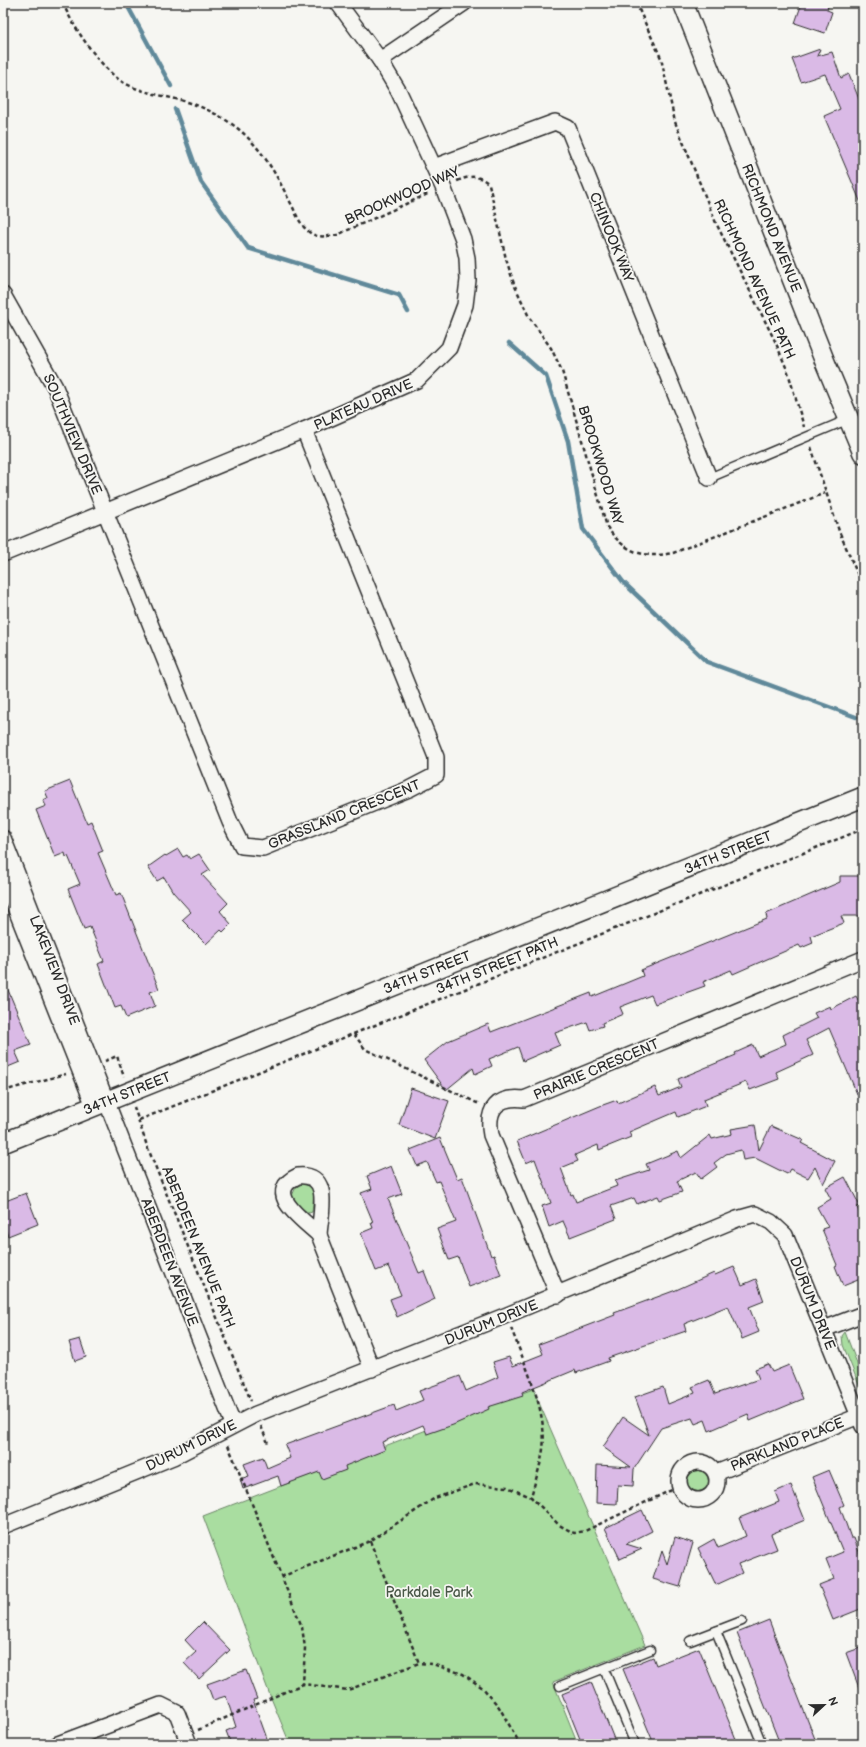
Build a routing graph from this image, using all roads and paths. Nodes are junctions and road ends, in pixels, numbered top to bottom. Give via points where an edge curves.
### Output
1 (63, 3) edge
2 (338, 3) edge
3 (464, 3) edge
4 (636, 3) edge
5 (683, 3) edge
6 (380, 60) junction
7 (434, 167) junction
8 (444, 187) junction
9 (3, 296) edge
10 (849, 419) junction
11 (304, 430) junction
12 (807, 436) junction
13 (863, 453) edge
14 (709, 478) joint
15 (825, 493) junction
16 (105, 511) junction
17 (3, 554) edge
18 (863, 587) edge
19 (859, 799) edge
20 (863, 829) edge
21 (3, 838) edge
22 (3, 876) edge
23 (863, 959) edge
24 (354, 1034) junction
25 (86, 1068) junction
26 (3, 1091) edge
27 (129, 1092) junction
28 (100, 1104) junction
29 (480, 1105) dead end
30 (139, 1120) junction
31 (3, 1143) edge
32 (319, 1235) dead end
33 (558, 1295) junction
34 (863, 1314) edge
35 (506, 1315) junction
36 (824, 1329) junction
37 (372, 1369) junction
38 (256, 1414) junction
39 (861, 1421) edge
40 (228, 1427) junction
41 (268, 1443) dead end
42 (716, 1473) junction
43 (680, 1486) junction
44 (531, 1497) junction
45 (3, 1526) edge
46 (370, 1541) junction
47 (282, 1577) junction
48 (742, 1621) dead end
49 (716, 1631) junction
50 (690, 1641) dead end
51 (650, 1650) dead end
52 (419, 1663) junction
53 (604, 1669) junction
54 (303, 1684) junction
55 (560, 1686) dead end
56 (188, 1740) edge
57 (58, 1744) edge
58 (520, 1744) edge
59 (635, 1744) edge
60 (762, 1744) edge

1 - 8 path, BROOKWOOD WAY via 76,29 102,64 125,84 210,111 240,131 270,163 304,227 315,236 336,235
2 - 6 street, PLATEAU DRIVE
3 - 6 street
4 - 12 path, RICHMOND AVENUE PATH via 661,58 676,122 716,223 788,372
5 - 10 street, RICHMOND AVENUE
6 - 7 street, PLATEAU DRIVE via 409,111
7 - 8 street, PLATEAU DRIVE
7 - 14 street, CHINOOK WAY via 555,122 568,128
8 - 11 street, PLATEAU DRIVE via 463,239 468,280 465,305 449,348 417,380
8 - 15 path, BROOKWOOD WAY via 467,176 479,178 489,184 514,284 529,317 551,348 562,370 607,527 622,544 633,552 648,555 673,553
9 - 16 street, SOUTHVIEW DRIVE via 55,387
10 - 12 lane
10 - 13 street, RICHMOND AVENUE
11 - 16 street, PLATEAU DRIVE
11 - 16 street, GRASSLAND CRESCENT via 436,757 436,775 409,789 263,848 242,846 230,822
12 - 14 lane
12 - 15 path, RICHMOND AVENUE PATH
15 - 18 path, RICHMOND AVENUE PATH
16 - 17 street, PLATEAU DRIVE
19 - 27 street, 34TH STREET
20 - 24 path, 34TH STREET PATH
21 - 25 street, LAKEVIEW DRIVE
22 - 25 street, LAKEVIEW DRIVE
23 - 33 street, PRAIRIE CRESCENT via 524,1099 502,1100 495,1106 488,1123 491,1135
24 - 29 path via 365,1049
24 - 30 path, 34TH STREET PATH
25 - 26 path
25 - 27 path, ABERDEEN AVENUE PATH via 117,1056
25 - 28 street, LAKEVIEW DRIVE
27 - 28 street, 34TH STREET
27 - 30 path, ABERDEEN AVENUE PATH
28 - 31 street, 34TH STREET
28 - 40 street, ABERDEEN AVENUE
30 - 38 path, ABERDEEN AVENUE PATH
32 - 37 street
33 - 35 street, DURUM DRIVE
33 - 36 street, DURUM DRIVE via 737,1219 755,1214 770,1222 785,1235
34 - 36 street
35 - 37 street, DURUM DRIVE
35 - 44 path via 543,1422 543,1448
36 - 39 street, DURUM DRIVE
37 - 38 street, DURUM DRIVE
38 - 40 street, DURUM DRIVE
38 - 41 path, ABERDEEN AVENUE PATH
39 - 42 street, PARKLAND PLACE
40 - 45 street, DURUM DRIVE via 173,1456
40 - 47 path
42 - 43 street, PARKLAND PLACE via 707,1463 701,1461 688,1464 680,1474
42 - 43 street, PARKLAND PLACE via 715,1491 705,1499 687,1496
43 - 44 path via 585,1532 574,1533 559,1525
44 - 46 path via 507,1487 474,1484 435,1498
46 - 47 path
46 - 52 path
47 - 54 path via 302,1627 305,1648
48 - 49 lane
49 - 50 lane
49 - 60 lane
51 - 53 lane
52 - 54 path via 348,1690
52 - 58 path via 432,1664 463,1674 483,1688 499,1707
53 - 55 lane
53 - 59 lane
54 - 56 path
56 - 57 street via 177,1713 161,1705

